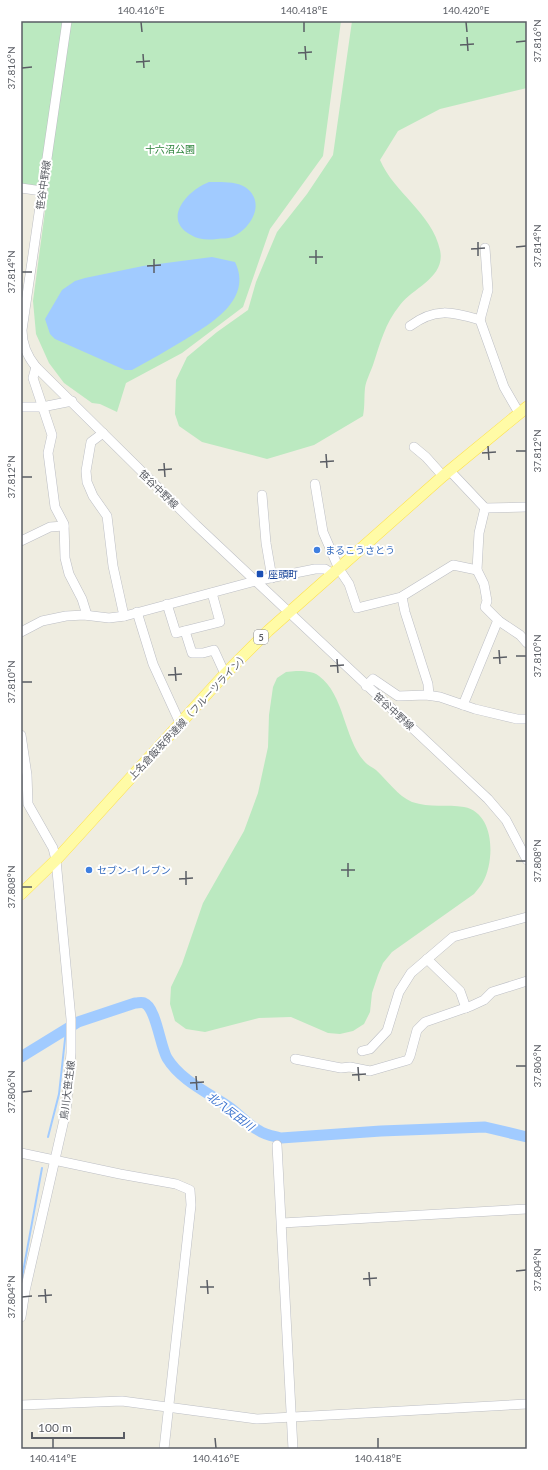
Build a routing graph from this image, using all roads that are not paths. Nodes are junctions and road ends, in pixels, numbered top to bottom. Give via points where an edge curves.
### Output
1 (67, 21) edge
2 (21, 188) edge
3 (42, 191) junction
4 (485, 248) dead end
5 (480, 320) junction
6 (410, 326) dead end
7 (36, 367) junction
8 (72, 401) junction
9 (42, 406) junction
10 (21, 407) edge
11 (523, 410) edge
12 (103, 433) junction
13 (414, 446) dead end
14 (446, 473) junction
15 (315, 484) dead end
16 (262, 496) dead end
17 (527, 507) edge
18 (485, 508) junction
19 (64, 526) junction
20 (21, 541) edge
21 (477, 570) junction
22 (336, 571) junction
23 (272, 578) junction
24 (255, 581) junction
25 (212, 593) junction
26 (402, 596) junction
27 (168, 604) junction
28 (137, 612) junction
29 (288, 612) junction
30 (87, 615) junction
31 (124, 616) junction
32 (498, 620) junction
33 (185, 631) junction
34 (21, 632) edge
35 (527, 643) edge
36 (225, 674) junction
37 (366, 686) junction
38 (429, 696) junction
39 (463, 705) junction
40 (527, 719) edge
41 (180, 723) junction
42 (21, 735) edge
43 (24, 806) edge
44 (56, 860) junction
45 (527, 860) edge
46 (21, 894) edge
47 (527, 917) edge
48 (427, 959) junction
49 (527, 981) edge
50 (466, 1008) junction
51 (362, 1051) dead end
52 (295, 1060) dead end
53 (277, 1145) dead end
54 (21, 1153) edge
55 (55, 1160) junction
56 (527, 1210) edge
57 (282, 1223) junction
58 (21, 1317) edge
59 (527, 1404) edge
60 (21, 1405) edge
61 (169, 1406) junction
62 (291, 1417) junction
63 (164, 1449) edge
64 (293, 1449) edge

1 - 3 street, 笹谷中野線
2 - 3 street
3 - 7 street, 笹谷中野線 via 22,330 22,341
4 - 5 street via 488,290
5 - 6 street via 445,311
5 - 11 street via 504,387
7 - 8 street, 笹谷中野線
7 - 9 street via 33,378
8 - 9 street
8 - 12 street, 笹谷中野線
9 - 10 street
9 - 19 street via 52,435 48,453 55,507
11 - 14 main road, 上名倉飯坂伊達線（フルーツライン） / 5
12 - 24 street, 笹谷中野線
12 - 31 street via 92,442 86,472 87,482 107,516 113,566
13 - 14 street
14 - 18 street
14 - 22 main road, 上名倉飯坂伊達線（フルーツライン） / 5
15 - 22 street via 323,532
16 - 23 street
17 - 18 street
18 - 21 street via 479,533
19 - 20 street via 50,527
19 - 30 street via 64,546 69,574
21 - 26 street via 453,565
21 - 32 street via 484,584 487,601 485,607
22 - 23 street via 315,569
22 - 26 street via 349,584 357,608
22 - 29 main road, 上名倉飯坂伊達線（フルーツライン） / 5
23 - 24 street
24 - 25 street
24 - 29 street, 笹谷中野線
25 - 27 street
25 - 33 street via 220,622
26 - 38 street via 428,684
27 - 28 street
27 - 33 street via 176,633
28 - 31 street
28 - 41 street via 153,664
29 - 36 main road, 上名倉飯坂伊達線（フルーツライン） / 5
29 - 37 street, 笹谷中野線
30 - 31 street via 109,618
30 - 34 street via 42,621
32 - 35 street
32 - 39 street
33 - 36 street via 192,653 214,650
36 - 41 main road, 上名倉飯坂伊達線（フルーツライン） / 5
37 - 38 street via 373,680 398,696
37 - 45 street, 笹谷中野線 via 452,764 498,810
38 - 39 street
39 - 40 street via 513,718
41 - 44 main road, 上名倉飯坂伊達線（フルーツライン） / 5
42 - 43 street via 26,775
43 - 44 street, 鳥川大笹生線 via 53,848
44 - 46 main road, 上名倉飯坂伊達線（フルーツライン） / 5
44 - 55 street, 鳥川大笹生線 via 71,1031 66,1112
47 - 48 street via 453,937
48 - 50 street via 460,990
48 - 51 street via 411,973 399,992 387,1031 370,1049
49 - 50 street via 492,992 484,1000
50 - 52 street via 431,1019 420,1026 408,1060 380,1069 363,1071
53 - 57 street
54 - 55 street
55 - 58 street, 鳥川大笹生線
55 - 61 street via 182,1185 192,1193
56 - 57 street
57 - 62 street
59 - 62 street
60 - 61 street via 122,1401
61 - 62 street via 247,1418
61 - 63 street
62 - 64 street

